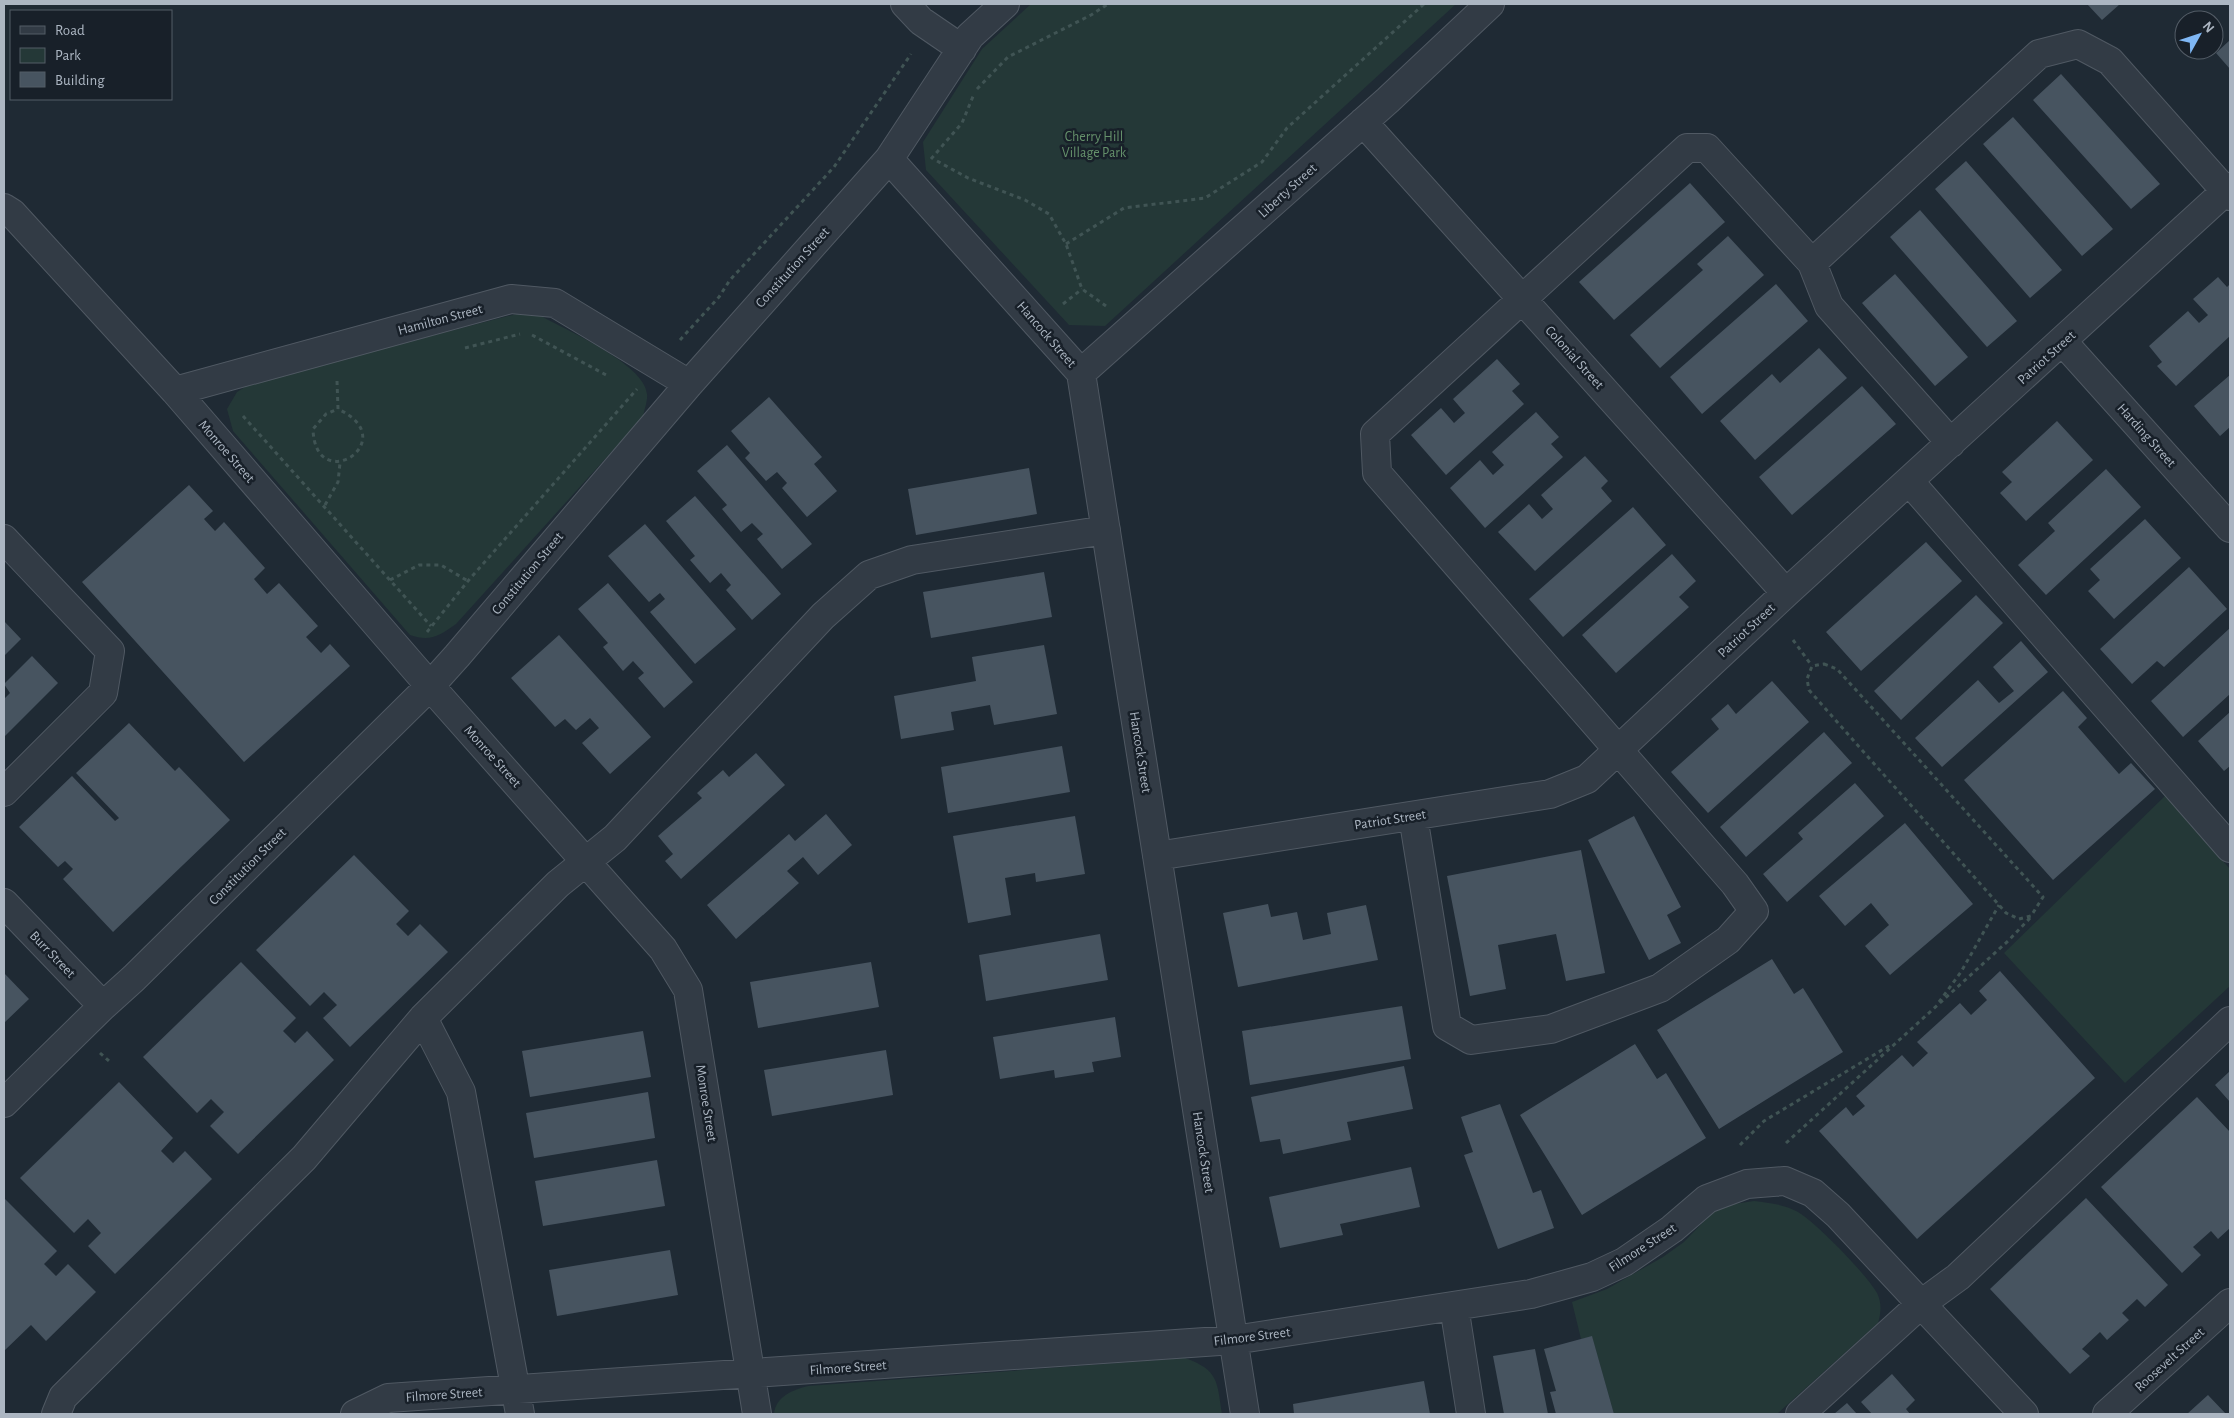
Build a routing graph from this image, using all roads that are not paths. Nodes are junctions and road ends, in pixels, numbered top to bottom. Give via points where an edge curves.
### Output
1 (905, 4) edge
2 (1005, 4) edge
3 (1490, 4) edge
4 (962, 49) junction
5 (1363, 122) junction
6 (889, 159) junction
7 (2229, 192) edge
8 (4, 208) edge
9 (1812, 263) junction
10 (1522, 298) junction
11 (2063, 342) junction
12 (1082, 373) junction
13 (689, 384) junction
14 (175, 390) junction
15 (1951, 443) junction
16 (1909, 481) junction
17 (2230, 528) edge
18 (1106, 530) junction
19 (4, 539) edge
20 (1786, 593) junction
21 (430, 686) junction
22 (1618, 750) junction
23 (4, 792) edge
24 (1413, 816) junction
25 (2230, 848) edge
26 (1157, 856) junction
27 (585, 861) junction
28 (4, 903) edge
29 (103, 1006) junction
30 (423, 1018) junction
31 (2230, 1021) edge
32 (4, 1103) edge
33 (2230, 1303) edge
34 (1922, 1304) junction
35 (1454, 1306) junction
36 (1234, 1340) junction
37 (751, 1374) junction
38 (518, 1401) edge
39 (56, 1414) edge
40 (356, 1414) edge
41 (757, 1414) edge
42 (1245, 1414) edge
43 (1470, 1414) edge
44 (1800, 1414) edge
45 (2024, 1414) edge
46 (2107, 1414) edge

1 - 4 street
2 - 4 street, Constitution Street via 970,36
3 - 5 street, Liberty Street
4 - 6 street, Constitution Street
5 - 10 street, Colonial Street
5 - 12 street, Liberty Street
6 - 12 street, Hancock Street
6 - 13 street, Constitution Street
7 - 9 street via 2110,61 2078,44 2039,54
7 - 11 street, Patriot Street
8 - 14 street, Monroe Street
9 - 10 street via 1707,148 1687,148
9 - 15 street via 1829,306
10 - 20 street, Colonial Street
10 - 22 street via 1375,434 1377,473
11 - 15 street, Patriot Street
11 - 17 street, Harding Street
12 - 18 street, Hancock Street
13 - 14 street, Hamilton Street via 555,303 511,299
13 - 21 street, Constitution Street
14 - 21 street, Monroe Street
15 - 16 street, Patriot Street
16 - 20 street, Patriot Street
16 - 25 street
18 - 26 street, Hancock Street
18 - 27 street via 912,560 869,575 823,616 615,838
19 - 23 street via 110,652 103,693
20 - 22 street, Patriot Street
21 - 27 street, Monroe Street
21 - 29 street, Constitution Street
22 - 24 street, Patriot Street via 1587,779 1550,794
22 - 24 street via 1735,884 1754,911 1728,940 1660,988 1551,1029 1471,1040 1447,1026
24 - 26 street, Patriot Street
26 - 36 street, Hancock Street
27 - 30 street
27 - 37 street, Monroe Street via 663,949 688,990
28 - 29 street, Burr Street
29 - 32 street, Constitution Street
30 - 38 street via 460,1092
30 - 39 street via 304,1158 63,1397
31 - 34 street via 1958,1278
33 - 46 street, Roosevelt Street
34 - 35 street, Filmore Street via 1838,1215 1813,1193 1784,1181 1747,1184 1707,1199 1672,1229 1624,1262 1592,1277 1531,1294
34 - 44 street
34 - 45 street, Filmore Street
35 - 36 street, Filmore Street
35 - 43 street
36 - 37 street, Filmore Street
36 - 42 street, Hancock Street
37 - 38 street, Filmore Street
37 - 41 street, Monroe Street
38 - 40 street, Filmore Street via 388,1398

